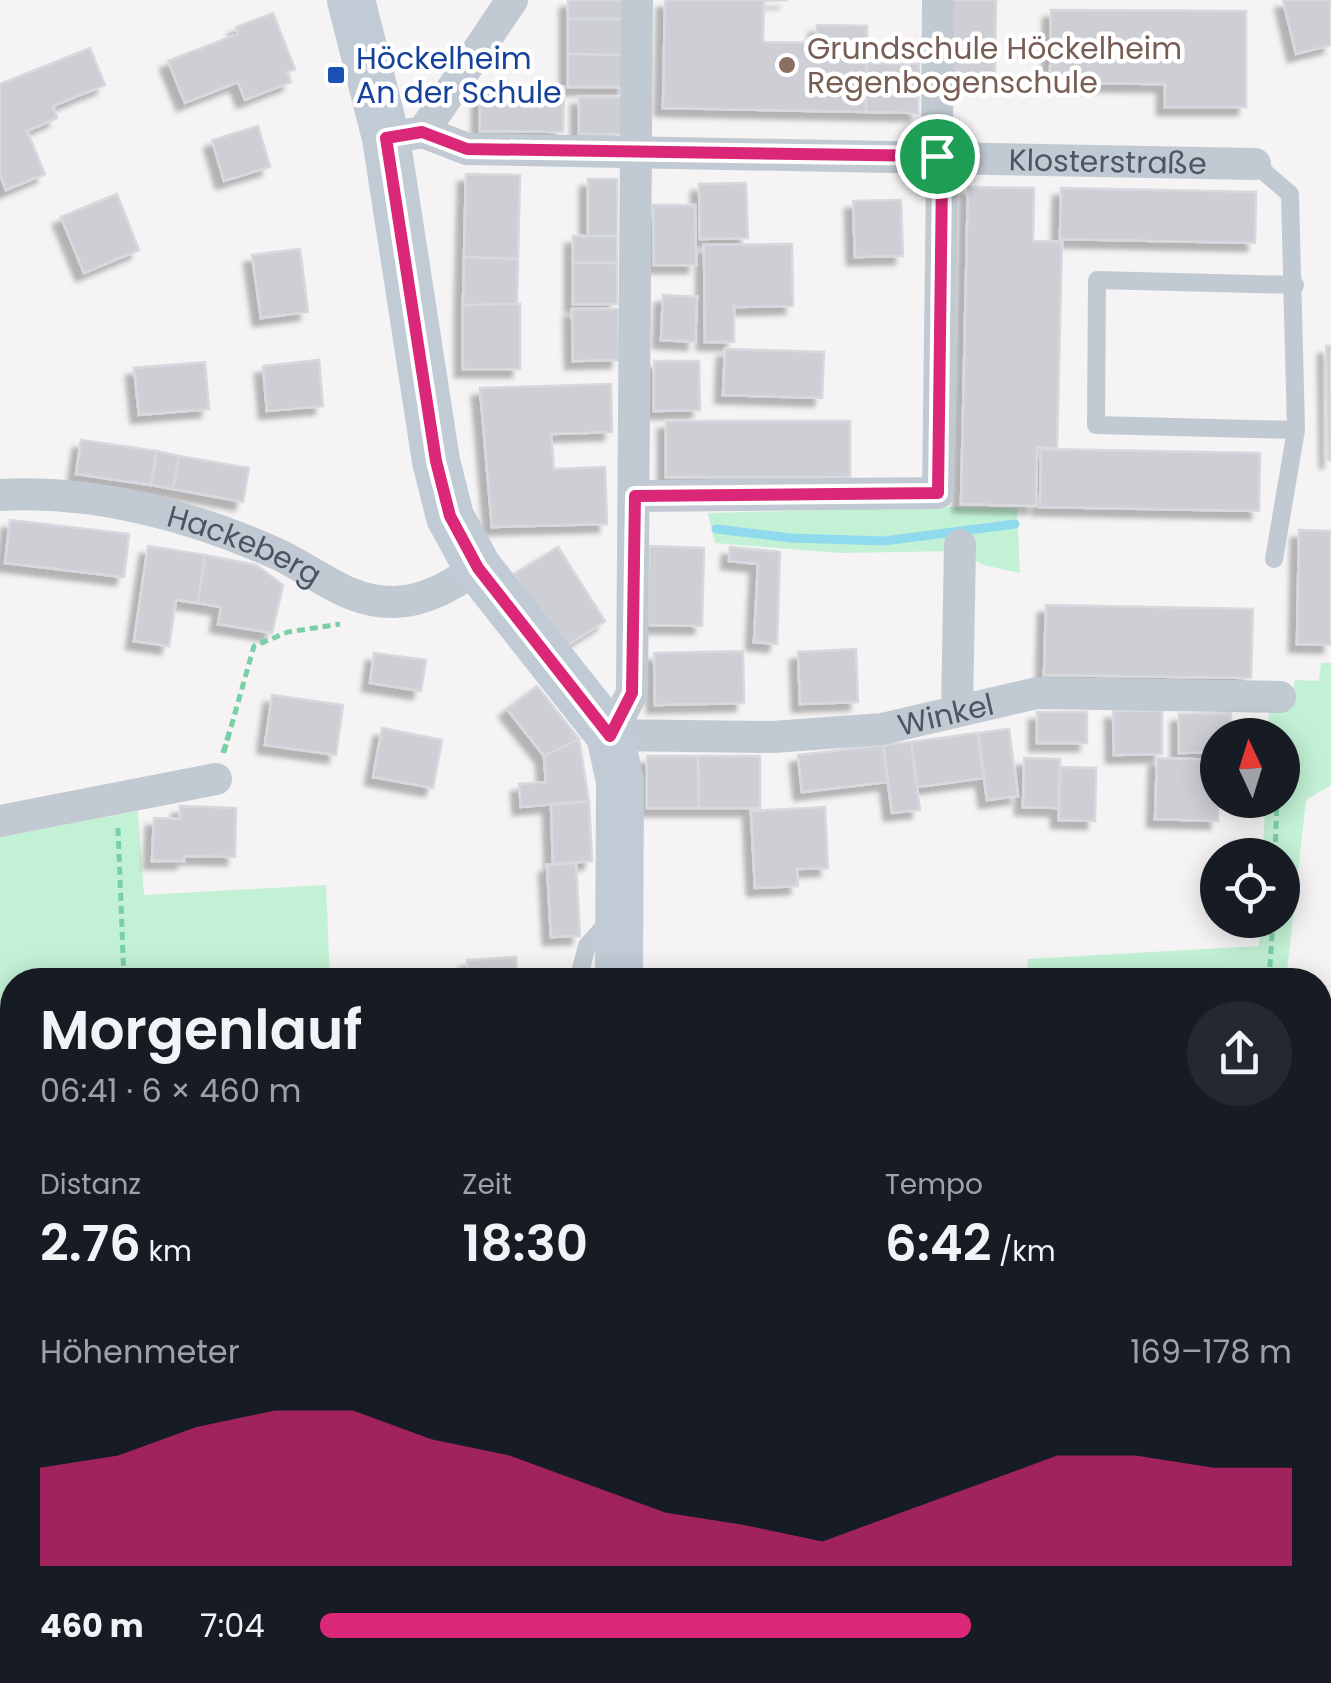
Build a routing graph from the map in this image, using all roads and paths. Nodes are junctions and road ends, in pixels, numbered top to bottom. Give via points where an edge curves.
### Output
1 (351, 0) edge
2 (512, 0) edge
3 (637, 0) edge
4 (938, 0) edge
5 (404, 135) junction
6 (638, 152) junction
7 (937, 156) junction
8 (1254, 164) joint
9 (1295, 285) junction
10 (1296, 430) junction
11 (0, 494) edge
12 (635, 496) junction
13 (960, 546) dead end
14 (1274, 559) dead end
15 (478, 568) junction
16 (371, 600) junction
17 (1280, 697) dead end
18 (957, 711) junction
19 (229, 733) dead end
20 (610, 736) junction
21 (216, 779) junction
22 (116, 798) junction
23 (0, 821) edge
24 (621, 907) junction
25 (1272, 938) edge
26 (123, 968) edge
27 (581, 968) edge
28 (619, 968) edge
29 (1270, 968) edge

1 - 5 street
2 - 5 street
3 - 6 street
4 - 7 street
5 - 6 street, Klosterstraße via 467,149
5 - 15 street via 436,461 450,516
6 - 7 street, Klosterstraße
6 - 12 street
7 - 8 street, Klosterstraße
7 - 12 street via 938,493
8 - 9 lane via 1290,194
9 - 10 lane
9 - 10 lane via 1097,280 1096,424
10 - 14 lane
11 - 16 street, Hackeberg via 94,499 190,519 276,554 344,594
12 - 20 street via 632,693
13 - 18 street
15 - 16 street, Hackeberg via 420,598
15 - 20 street
16 - 21 path via 356,622 288,632 254,646
17 - 18 street, Winkel via 1036,693
18 - 20 street, Winkel via 882,729 791,736
19 - 21 path
20 - 24 street via 620,780
21 - 22 street
22 - 23 street
22 - 26 path
24 - 27 lane via 587,946
24 - 28 street
25 - 29 path

